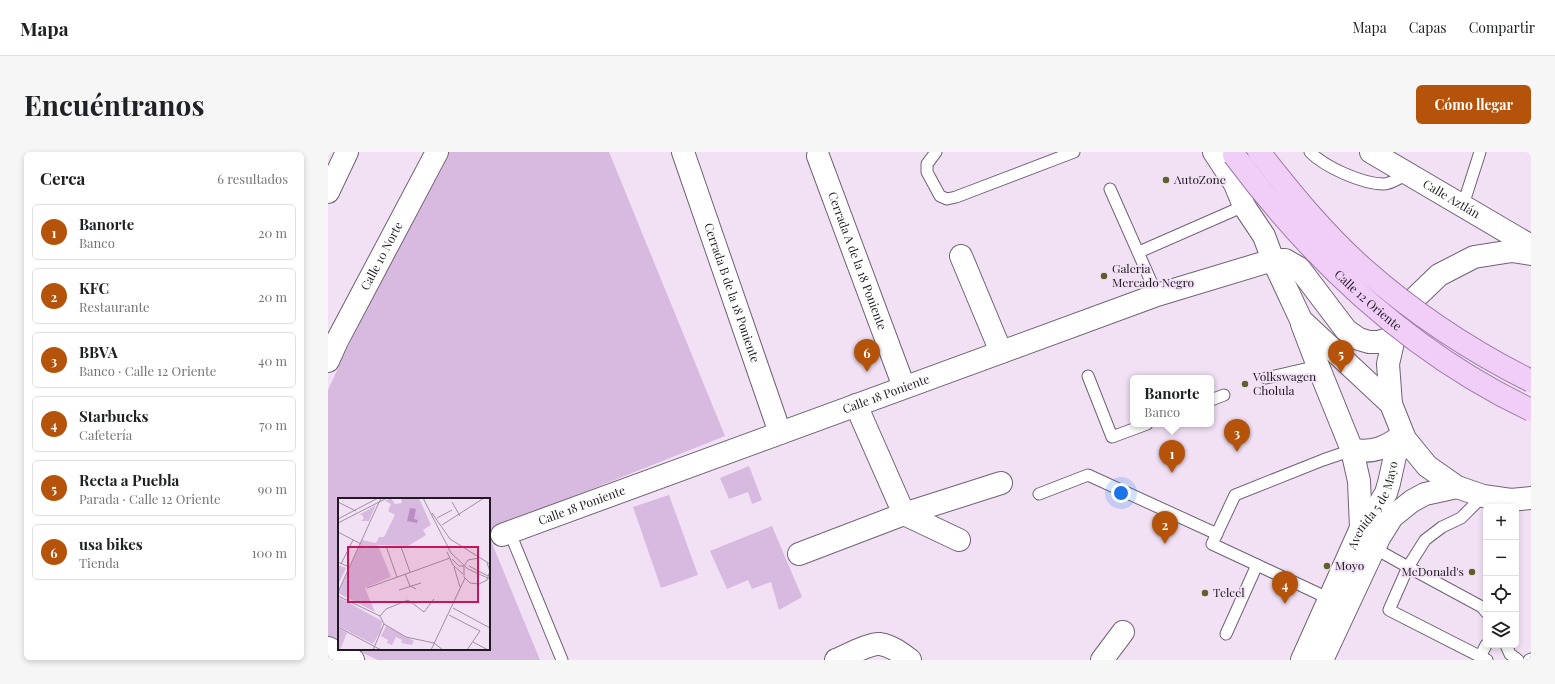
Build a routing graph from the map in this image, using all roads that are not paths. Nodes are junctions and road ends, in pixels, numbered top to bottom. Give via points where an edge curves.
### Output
1 (347, 152) edge
2 (437, 152) edge
3 (683, 152) edge
4 (936, 152) edge
5 (1074, 152) edge
6 (1259, 152) edge
7 (1310, 152) edge
8 (1371, 152) edge
9 (1480, 152) edge
10 (1224, 154) edge
11 (818, 156) dead end
12 (1407, 174) junction
13 (1110, 189) dead end
14 (328, 192) edge
15 (1463, 205) junction
16 (1244, 206) junction
17 (1531, 246) edge
18 (1139, 252) junction
19 (1531, 254) edge
20 (961, 256) dead end
21 (1273, 260) junction
22 (1156, 294) junction
23 (1301, 320) junction
24 (1395, 333) junction
25 (332, 339) edge
26 (1001, 352) junction
27 (328, 361) edge
28 (1318, 366) junction
29 (1088, 376) dead end
30 (1266, 378) dead end
31 (1531, 381) edge
32 (904, 387) junction
33 (1224, 396) dead end
34 (1214, 399) edge
35 (1391, 404) junction
36 (856, 405) junction
37 (1531, 410) edge
38 (1139, 427) edge
39 (780, 433) junction
40 (1404, 437) junction
41 (1352, 450) junction
42 (1001, 483) dead end
43 (1457, 486) junction
44 (1039, 494) dead end
45 (1483, 496) junction
46 (1524, 499) edge
47 (904, 514) junction
48 (1361, 528) junction
49 (506, 534) joint
50 (1217, 534) junction
51 (959, 540) dead end
52 (1374, 548) junction
53 (799, 554) dead end
54 (1257, 565) junction
55 (1408, 567) junction
56 (1330, 599) junction
57 (1483, 608) edge
58 (1123, 632) dead end
59 (1226, 634) dead end
60 (328, 648) edge
61 (1486, 648) edge
62 (1507, 648) edge
63 (1484, 658) edge
64 (353, 660) edge
65 (562, 660) edge
66 (836, 660) edge
67 (910, 660) edge
68 (1102, 660) edge
69 (1302, 660) edge
70 (1322, 660) edge
71 (1518, 660) edge

1 - 14 street
2 - 25 street, Calle 10 Norte
3 - 39 street, Cerrada B de la 18 Poniente
4 - 5 lane via 927,164 926,172 940,196 946,198 956,197
6 - 31 main road, Calle 12 Oriente, bridge via 1311,215 1364,269 1438,327
7 - 12 lane via 1330,166 1369,182 1386,185
8 - 12 street, Calle Aztlán
9 - 15 lane
10 - 16 street, Calle 12 Oriente
10 - 37 main road, Calle 12 Oriente, bridge via 1307,244 1368,303 1437,356 1474,380
11 - 32 street, Cerrada A de la 18 Poniente
12 - 15 street, Calle Aztlán
13 - 18 lane
15 - 17 street, Calle Aztlán
16 - 18 lane
16 - 21 street, Calle 12 Oriente via 1264,236
18 - 22 lane
19 - 24 street via 1512,251 1474,257 1439,275 1412,301
20 - 26 street
21 - 22 street, Calle 18 Poniente
21 - 23 street, Calle 12 Oriente
21 - 24 street via 1286,260 1299,268 1346,330 1359,339 1378,342 1388,339
22 - 26 street, Calle 18 Poniente
23 - 28 street
23 - 35 street, Calle 12 Oriente
24 - 35 street via 1388,364
25 - 27 street, Calle 10 Norte
26 - 32 street, Calle 18 Poniente
28 - 30 lane
28 - 41 street
29 - 38 lane via 1112,437
32 - 36 street, Calle 18 Poniente
33 - 34 lane
35 - 40 street
36 - 39 street, Calle 18 Poniente
36 - 47 street
39 - 49 street, Calle 18 Poniente
40 - 41 street via 1378,450
40 - 43 street via 1427,466
40 - 48 street, Avenida 5 de Mayo via 1395,456 1386,493
41 - 48 street via 1359,481
41 - 50 lane via 1235,495
42 - 47 street
43 - 45 street
43 - 52 street, Avenida 5 de Mayo via 1425,494 1401,508 1385,527
44 - 50 lane via 1088,475
45 - 46 street
45 - 55 lane via 1461,518 1442,527 1425,540
47 - 51 street
47 - 53 street
48 - 56 street, Avenida 5 de Mayo
49 - 65 lane
50 - 54 lane via 1212,544
52 - 55 lane
52 - 70 street, Avenida 5 de Mayo
54 - 56 lane
54 - 59 lane
55 - 57 lane
55 - 63 lane via 1389,610
56 - 69 street, Avenida 5 de Mayo
58 - 68 street
60 - 64 street
61 - 63 lane
62 - 71 lane
66 - 67 street via 879,644 896,649

